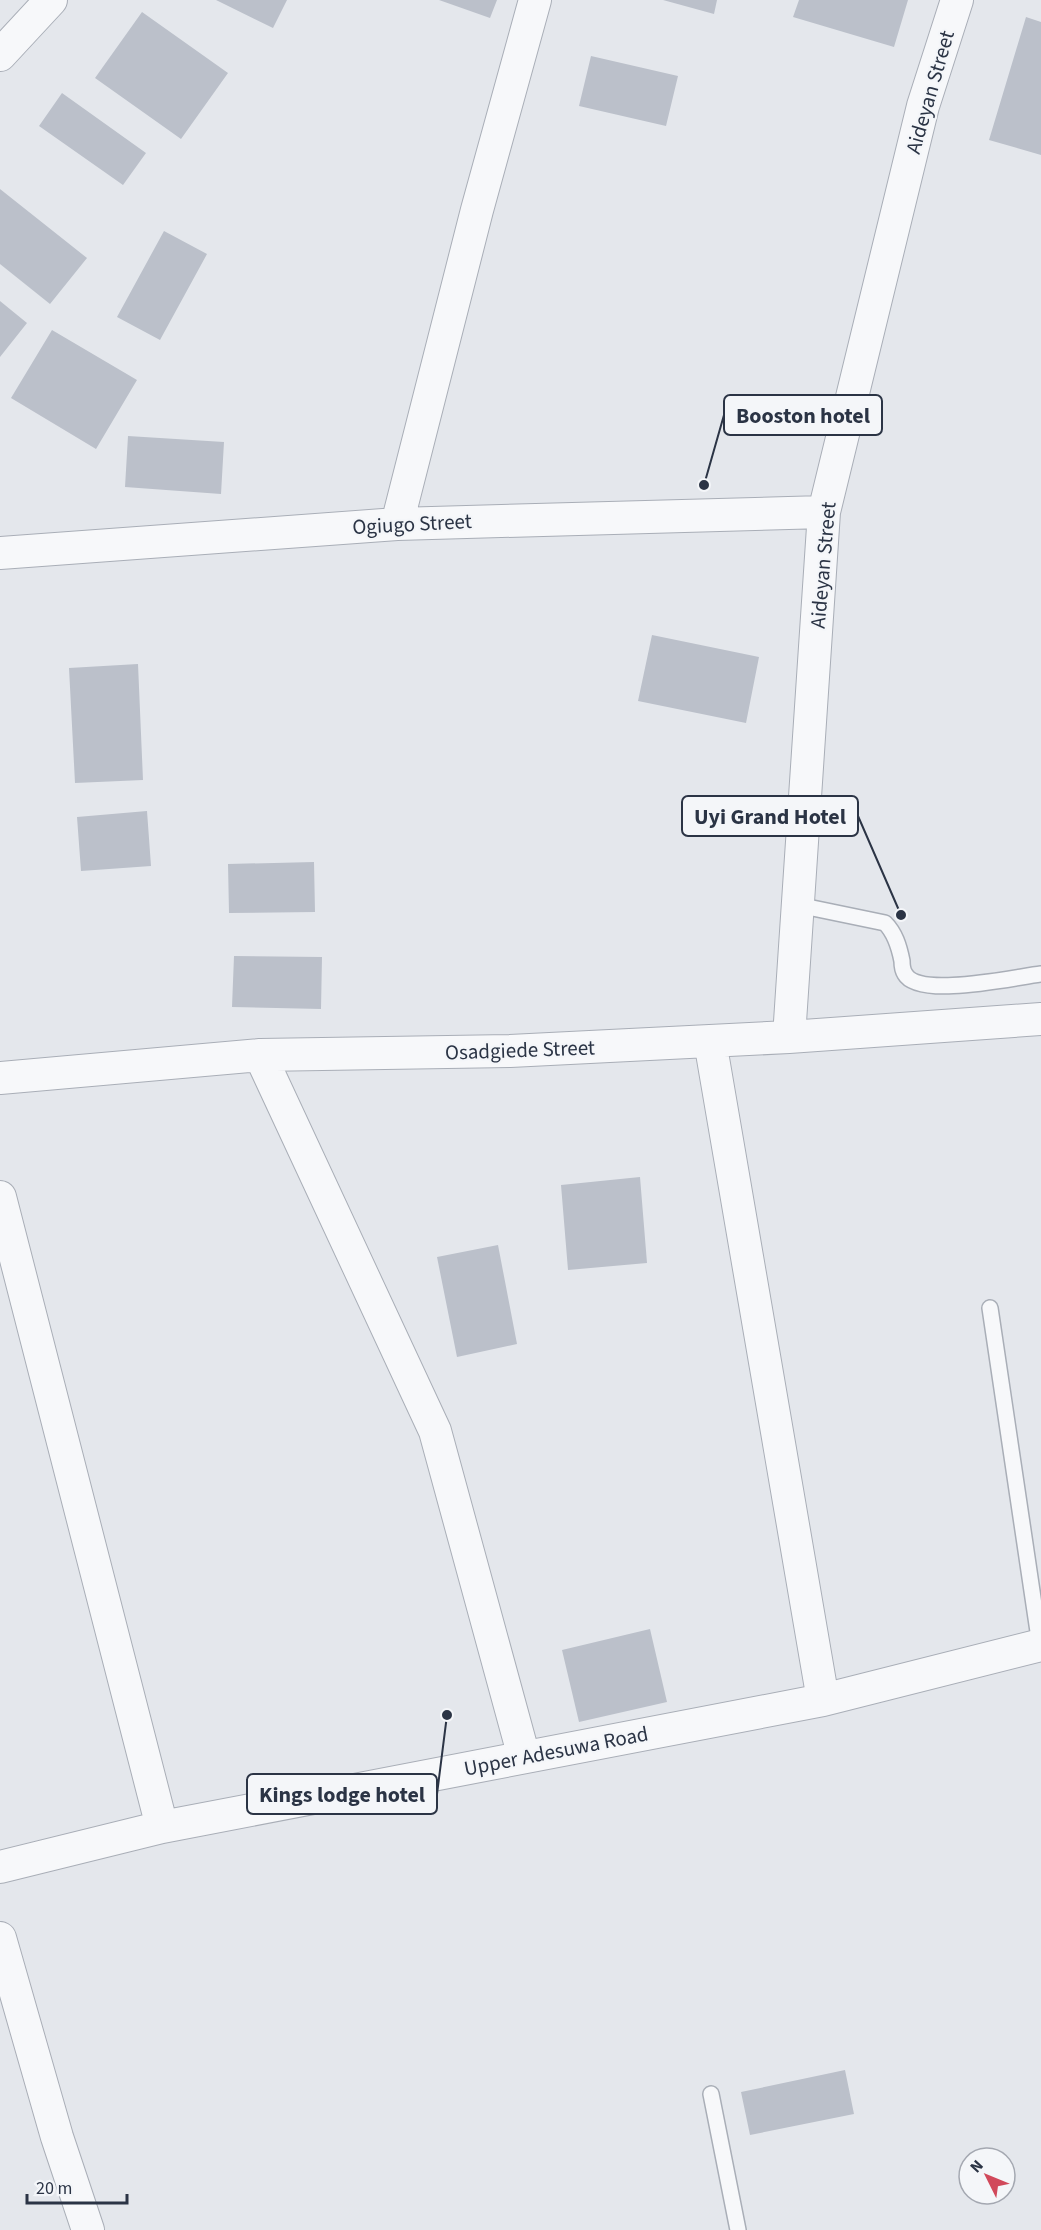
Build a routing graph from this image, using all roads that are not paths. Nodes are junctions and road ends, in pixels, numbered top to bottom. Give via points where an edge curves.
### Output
1 (51, 0) edge
2 (535, 0) edge
3 (957, 0) edge
4 (0, 55) edge
5 (824, 512) junction
6 (398, 524) junction
7 (0, 553) edge
8 (798, 905) junction
9 (1041, 974) edge
10 (1041, 1019) edge
11 (789, 1037) junction
12 (710, 1041) junction
13 (260, 1055) junction
14 (0, 1078) edge
15 (0, 1197) edge
16 (990, 1308) dead end
17 (1041, 1645) edge
18 (823, 1700) junction
19 (524, 1757) junction
20 (162, 1827) junction
21 (0, 1867) edge
22 (0, 1938) edge
23 (711, 2094) dead end
24 (88, 2230) edge
25 (738, 2230) edge

1 - 4 street
2 - 6 street
3 - 5 street, Aideyan Street via 923,106
5 - 6 street, Ogiugo Street
5 - 8 street, Aideyan Street
6 - 7 street, Ogiugo Street
8 - 9 lane via 885,923 899,948 904,974 927,987
8 - 11 street, Aideyan Street
10 - 11 street, Osadgiede Street
11 - 12 street, Osadgiede Street
12 - 13 street, Osadgiede Street via 510,1051
12 - 18 street
13 - 14 street, Osadgiede Street
13 - 19 street via 435,1431
15 - 20 street
16 - 17 lane
17 - 18 street, Upper Adesuwa Road
18 - 19 street, Upper Adesuwa Road
19 - 20 street, Upper Adesuwa Road
20 - 21 street, Upper Adesuwa Road
22 - 24 street
23 - 25 lane

